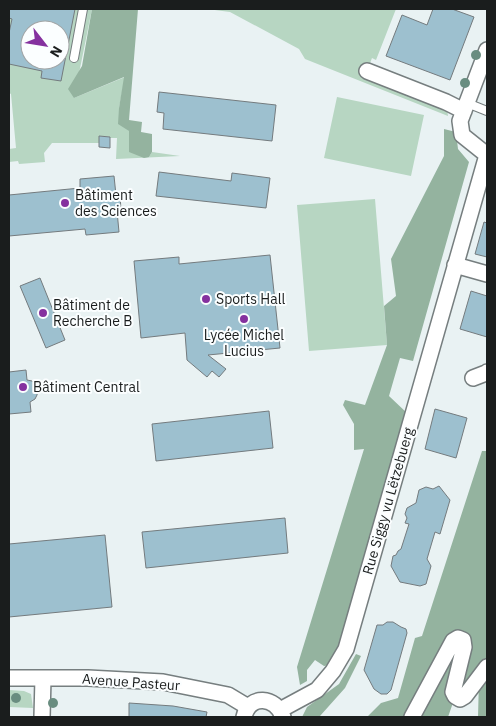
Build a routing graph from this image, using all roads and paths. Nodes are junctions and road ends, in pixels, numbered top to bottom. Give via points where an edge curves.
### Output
1 (83, 9) edge
2 (487, 50) edge
3 (74, 58) dead end
4 (367, 71) dead end
5 (465, 107) junction
6 (487, 111) edge
7 (487, 155) edge
8 (455, 265) junction
9 (487, 274) edge
10 (487, 372) edge
11 (473, 378) dead end
12 (487, 667) edge
13 (9, 678) edge
14 (43, 678) junction
15 (246, 712) edge
16 (282, 713) edge
17 (42, 717) edge
18 (412, 717) edge

1 - 3 lane
2 - 5 street, Rue Siggy vu Lëtzebuerg
4 - 5 street
5 - 6 lane
5 - 7 street, Rue Siggy vu Lëtzebuerg via 460,121 462,134
7 - 8 street, Rue Siggy vu Lëtzebuerg
8 - 9 street
8 - 16 street, Rue Siggy vu Lëtzebuerg via 346,649 316,690
10 - 11 street
12 - 18 street via 465,696 460,699 455,696 453,692 464,647 463,640 453,641
13 - 14 street, Avenue Pasteur
14 - 15 street, Avenue Pasteur via 163,682 228,695
14 - 17 street
15 - 16 street, Avenue Pasteur via 254,702 261,700 275,704

